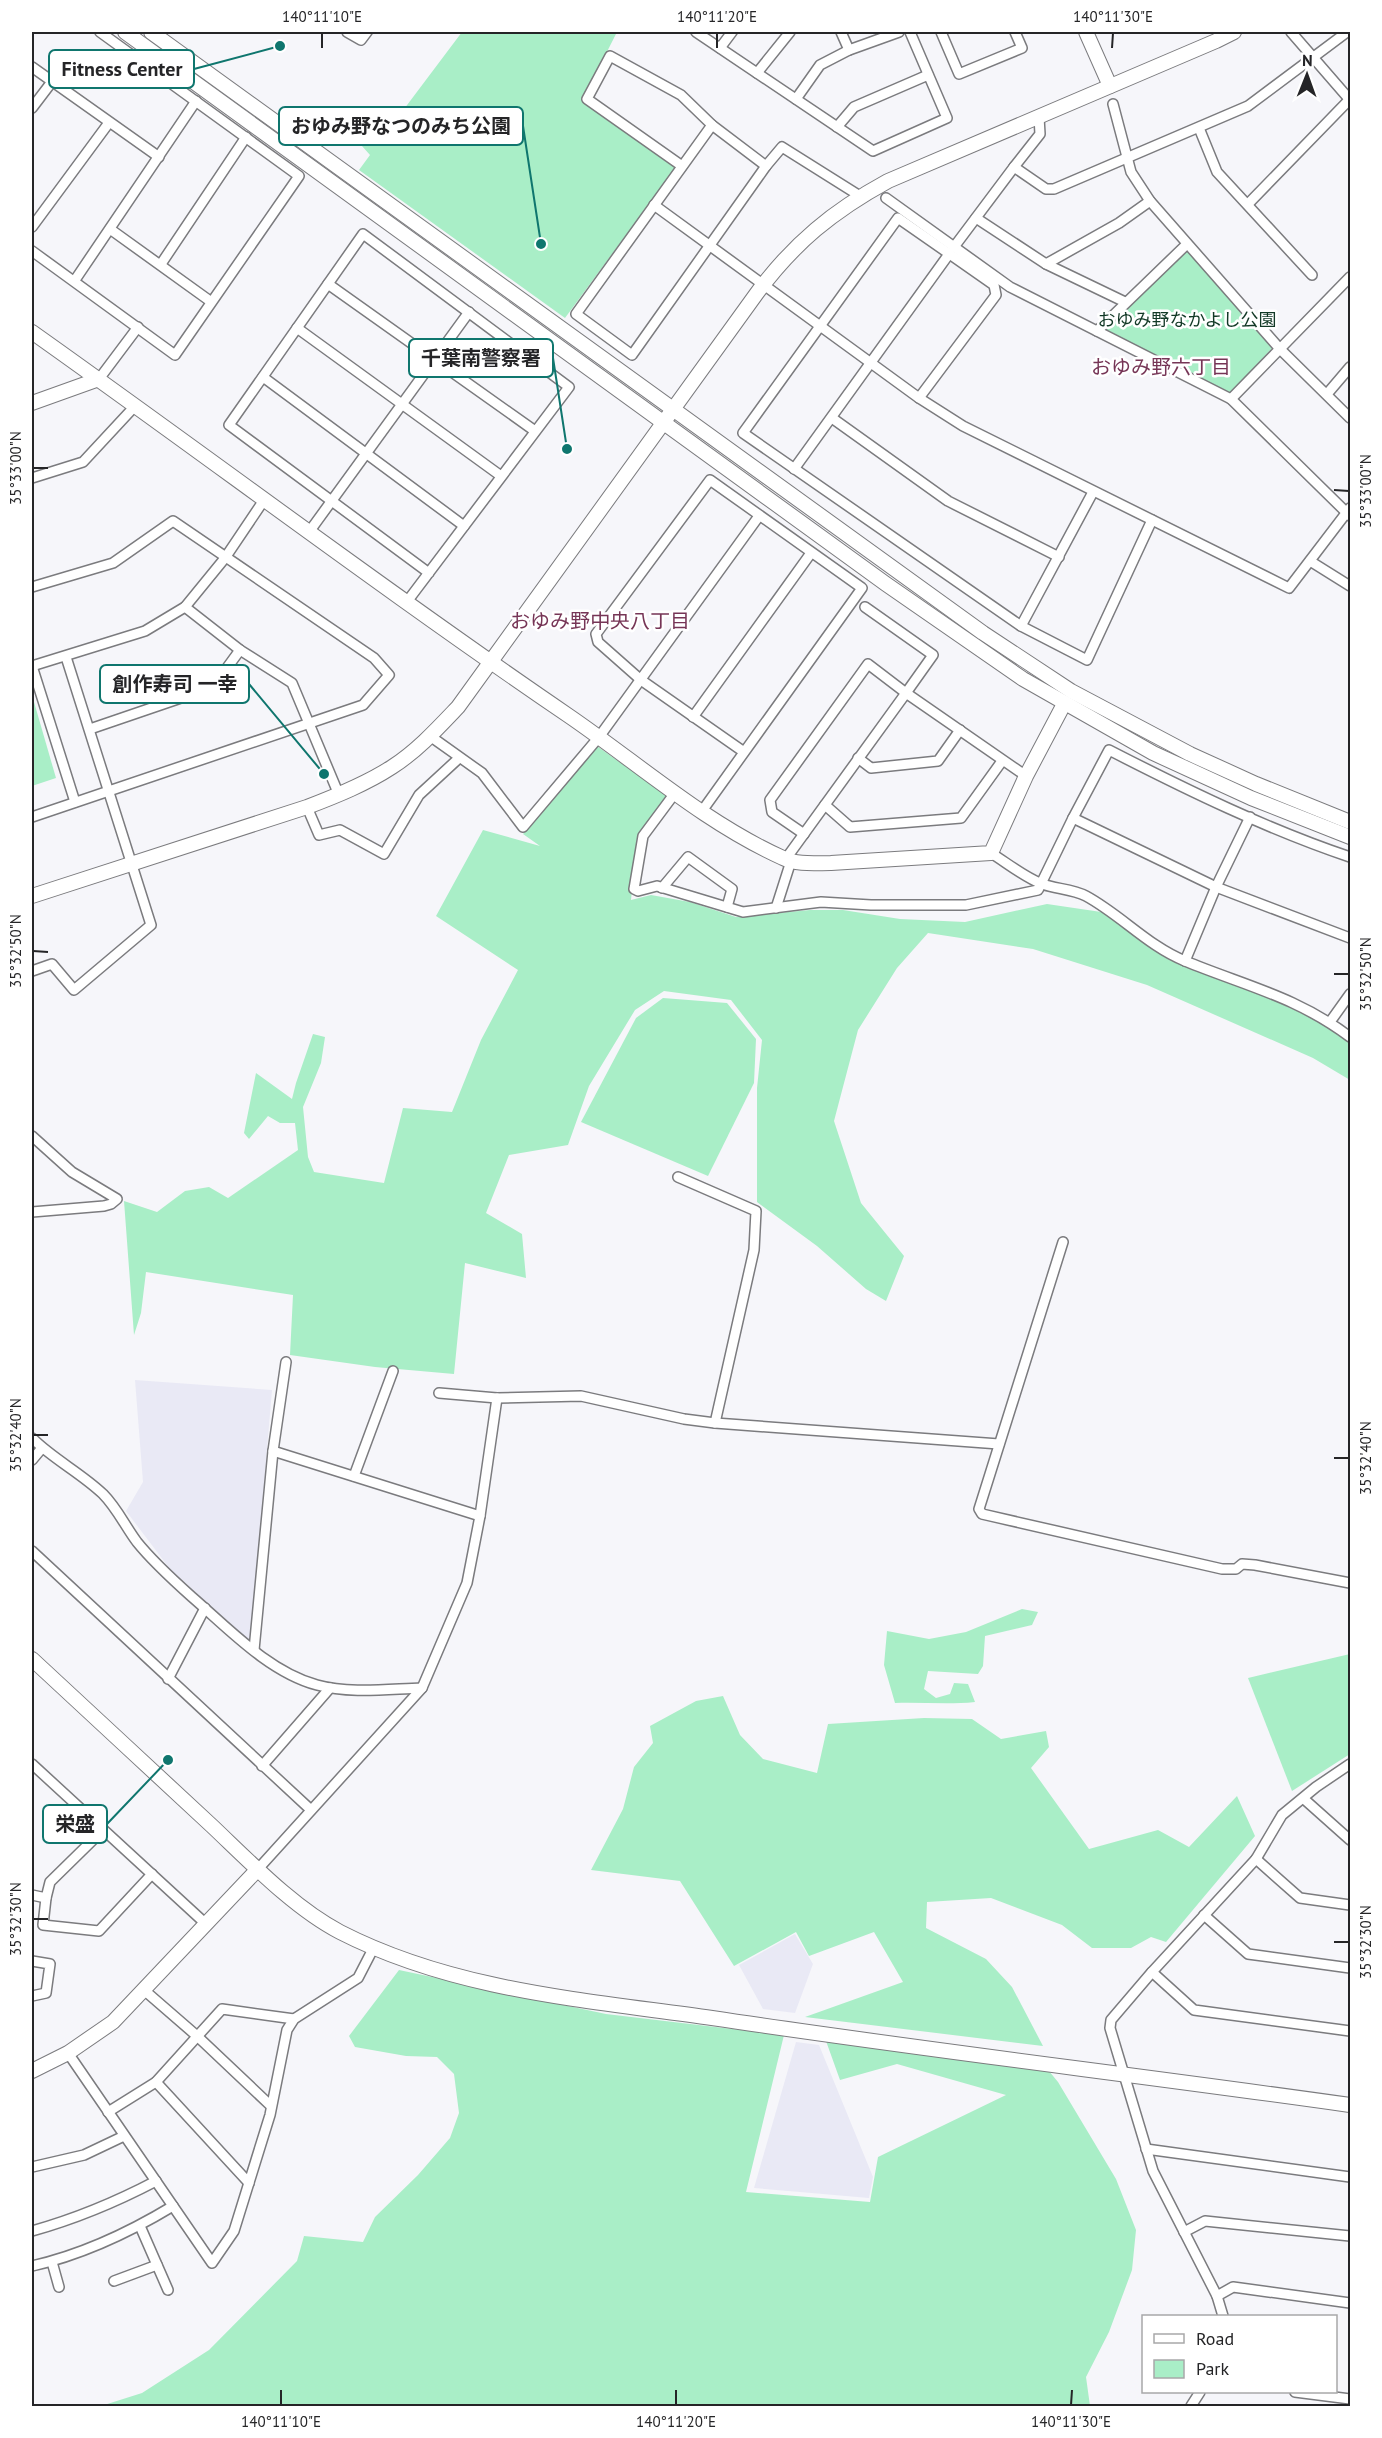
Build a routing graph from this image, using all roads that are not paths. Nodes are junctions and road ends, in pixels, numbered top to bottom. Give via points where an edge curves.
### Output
1 (100, 32) edge
2 (125, 32) edge
3 (151, 32) edge
4 (347, 32) edge
5 (367, 32) edge
6 (696, 32) edge
7 (732, 32) edge
8 (790, 32) edge
9 (841, 32) edge
10 (899, 32) edge
11 (910, 32) edge
12 (941, 32) edge
13 (1015, 32) edge
14 (1086, 32) edge
15 (1234, 32) edge
16 (1291, 32) edge
17 (1347, 32) edge
18 (720, 48) junction
19 (849, 50) junction
20 (1312, 58) junction
21 (32, 67) edge
22 (757, 73) junction
23 (928, 75) junction
24 (51, 83) junction
25 (1110, 86) junction
26 (796, 99) junction
27 (1350, 100) edge
28 (196, 101) junction
29 (1113, 104) dead end
30 (32, 108) edge
31 (1040, 117) junction
32 (108, 124) junction
33 (712, 125) junction
34 (837, 128) junction
35 (1199, 128) junction
36 (246, 137) junction
37 (159, 158) junction
38 (1127, 159) junction
39 (682, 166) junction
40 (766, 166) junction
41 (1014, 167) junction
42 (860, 196) junction
43 (885, 198) dead end
44 (1150, 201) junction
45 (1248, 204) junction
46 (654, 205) junction
47 (976, 218) junction
48 (32, 227) edge
49 (110, 229) junction
50 (1187, 243) junction
51 (710, 244) junction
52 (952, 250) junction
53 (32, 251) edge
54 (161, 264) junction
55 (1046, 264) junction
56 (1312, 275) dead end
57 (1350, 277) edge
58 (75, 280) junction
59 (328, 284) junction
60 (764, 284) junction
61 (210, 301) junction
62 (1125, 303) junction
63 (469, 312) junction
64 (821, 326) junction
65 (138, 327) junction
66 (297, 328) junction
67 (1096, 331) junction
68 (32, 332) edge
69 (1280, 349) junction
70 (434, 360) junction
71 (871, 363) junction
72 (1350, 367) edge
73 (263, 377) junction
74 (99, 379) junction
75 (1327, 394) junction
76 (919, 398) junction
77 (1231, 399) junction
78 (32, 403) edge
79 (402, 404) junction
80 (135, 406) junction
81 (671, 409) junction
82 (832, 418) junction
83 (1350, 418) edge
84 (662, 421) junction
85 (536, 431) junction
86 (366, 453) junction
87 (794, 469) junction
88 (501, 476) junction
89 (32, 478) edge
90 (1093, 492) junction
91 (264, 500) junction
92 (331, 501) junction
93 (1349, 512) edge
94 (759, 516) junction
95 (1152, 520) junction
96 (464, 526) junction
97 (309, 532) junction
98 (812, 553) junction
99 (1059, 557) junction
100 (225, 558) junction
101 (1310, 561) junction
102 (429, 573) junction
103 (1350, 586) edge
104 (32, 587) edge
105 (406, 603) junction
106 (185, 607) junction
107 (865, 607) dead end
108 (1021, 626) junction
109 (240, 650) junction
110 (66, 657) junction
111 (492, 663) junction
112 (32, 666) edge
113 (641, 681) junction
114 (906, 693) junction
115 (1064, 704) junction
116 (693, 717) junction
117 (309, 722) junction
118 (90, 729) junction
119 (960, 730) junction
120 (430, 736) junction
121 (599, 737) junction
122 (744, 752) junction
123 (858, 758) junction
124 (458, 759) junction
125 (1002, 761) junction
126 (1026, 776) junction
127 (109, 791) junction
128 (675, 793) junction
129 (339, 795) junction
130 (75, 802) junction
131 (825, 805) junction
132 (307, 807) junction
133 (702, 811) junction
134 (32, 817) edge
135 (1250, 817) junction
136 (1073, 818) junction
137 (1350, 822) edge
138 (804, 834) junction
139 (1350, 837) edge
140 (992, 853) junction
141 (1350, 857) edge
142 (788, 860) junction
143 (132, 865) junction
144 (1041, 884) junction
145 (1216, 887) junction
146 (662, 888) junction
147 (32, 896) edge
148 (727, 907) junction
149 (776, 908) junction
150 (1350, 938) edge
151 (1185, 961) junction
152 (32, 971) edge
153 (1350, 994) edge
154 (1330, 1022) junction
155 (1350, 1037) edge
156 (32, 1136) edge
157 (678, 1177) dead end
158 (32, 1212) edge
159 (1063, 1242) dead end
160 (286, 1362) dead end
161 (393, 1371) dead end
162 (439, 1393) dead end
163 (497, 1398) junction
164 (715, 1424) junction
165 (32, 1438) edge
166 (999, 1444) junction
167 (42, 1448) junction
168 (273, 1451) junction
169 (32, 1460) edge
170 (354, 1476) junction
171 (480, 1516) junction
172 (32, 1551) edge
173 (1350, 1583) edge
174 (205, 1608) junction
175 (254, 1650) junction
176 (32, 1659) edge
177 (168, 1680) junction
178 (330, 1688) junction
179 (422, 1688) junction
180 (32, 1764) edge
181 (1350, 1764) edge
182 (262, 1766) junction
183 (1304, 1799) junction
184 (311, 1810) junction
185 (103, 1830) junction
186 (1350, 1840) edge
187 (1256, 1859) junction
188 (258, 1869) junction
189 (152, 1874) junction
190 (32, 1896) edge
191 (46, 1898) junction
192 (1350, 1905) edge
193 (1204, 1915) junction
194 (206, 1924) junction
195 (374, 1947) junction
196 (32, 1962) edge
197 (1350, 1968) edge
198 (1152, 1972) junction
199 (144, 1990) junction
200 (32, 1996) edge
201 (294, 2019) junction
202 (1350, 2031) edge
203 (197, 2036) junction
204 (68, 2053) junction
205 (32, 2071) edge
206 (1123, 2073) junction
207 (156, 2082) junction
208 (1350, 2105) edge
209 (271, 2106) junction
210 (108, 2112) junction
211 (124, 2136) junction
212 (1146, 2150) junction
213 (32, 2167) edge
214 (1350, 2177) edge
215 (156, 2181) junction
216 (249, 2183) junction
217 (173, 2206) junction
218 (140, 2226) junction
219 (32, 2231) edge
220 (1184, 2232) junction
221 (1350, 2236) edge
222 (52, 2262) junction
223 (157, 2265) junction
224 (32, 2266) edge
225 (114, 2281) dead end
226 (59, 2287) dead end
227 (168, 2290) dead end
228 (1217, 2296) junction
229 (1350, 2303) edge
230 (1224, 2315) edge
231 (1199, 2393) edge
232 (1309, 2393) edge
233 (1350, 2399) edge
234 (1191, 2406) edge

1 - 28 street
2 - 84 street
3 - 81 street
4 - 5 street via 360,40
6 - 18 street
7 - 18 street
8 - 22 street
9 - 19 street
10 - 19 street
11 - 23 street
12 - 13 street via 959,74 1022,48
14 - 25 street
15 - 25 street
16 - 20 street
17 - 20 street
18 - 22 street
19 - 26 street via 820,65
20 - 27 street
20 - 35 street via 1248,106
21 - 24 street
22 - 26 street
23 - 34 street via 854,106
23 - 34 street via 947,118 873,151
24 - 30 street
24 - 32 street
25 - 31 street
26 - 34 street
27 - 45 street
28 - 36 street
28 - 37 street
29 - 38 street
31 - 41 street via 1040,134
31 - 42 street
32 - 37 street
32 - 48 street
33 - 39 street
33 - 39 street via 681,95 610,56 587,99
33 - 40 street
35 - 38 street
35 - 45 street via 1217,172
36 - 54 street
36 - 61 street via 298,176
37 - 49 street
38 - 41 street via 1054,189 1046,189
38 - 44 street
39 - 46 street
40 - 42 street via 782,147
40 - 51 street
41 - 47 street
42 - 60 street via 795,246
43 - 52 street
44 - 50 street
44 - 55 street
45 - 56 street
46 - 51 street
46 - 51 street via 576,314 632,355
47 - 52 street
47 - 55 street
49 - 54 street
49 - 58 street
50 - 62 street
50 - 69 street
51 - 60 street
52 - 64 street via 898,218
52 - 67 street via 1010,287
52 - 71 street
52 - 76 street via 994,285 996,295
53 - 58 street
54 - 61 street
55 - 62 street
57 - 69 street
58 - 65 street
59 - 63 street via 363,234
59 - 66 street
59 - 70 street
60 - 64 street
60 - 81 street
61 - 65 street via 175,355
62 - 67 street
63 - 70 street
63 - 85 street via 569,387
64 - 71 street
64 - 87 street via 743,433
65 - 74 street
66 - 73 street
66 - 79 street
67 - 77 street
68 - 74 street
69 - 75 street
69 - 77 street
70 - 79 street
70 - 85 street
71 - 76 street
71 - 82 street
72 - 75 street
73 - 86 street
73 - 92 street via 229,425
74 - 78 street
74 - 80 street
75 - 83 street
76 - 90 street via 963,426
77 - 93 street
79 - 86 street
79 - 88 street
80 - 89 street via 83,462
80 - 91 street
81 - 84 street
81 - 137 street via 983,633 1071,691 1190,754
82 - 87 street
82 - 99 street via 948,501
84 - 111 street
84 - 115 street via 964,640
85 - 88 street
86 - 92 street
86 - 96 street
87 - 108 street
88 - 96 street
90 - 95 street
90 - 99 street
91 - 97 street
91 - 100 street
92 - 97 street
92 - 102 street
93 - 101 street
94 - 98 street
94 - 113 street
94 - 113 street via 710,480 596,634 598,642
95 - 101 street via 1289,588
95 - 108 street via 1087,660
96 - 102 street
97 - 105 street
98 - 116 street
98 - 122 street via 862,588
99 - 108 street
100 - 104 street via 173,521 113,563
100 - 106 street
100 - 117 street via 374,658 389,675 363,705
101 - 103 street
102 - 105 street
105 - 111 street
106 - 109 street
106 - 110 street via 145,631
107 - 114 street via 933,655
109 - 117 street via 292,682
109 - 118 street via 213,687
110 - 112 street
110 - 118 street
111 - 120 street
111 - 121 street
112 - 130 street
113 - 116 street
113 - 121 street
114 - 119 street
114 - 123 street
114 - 138 street via 868,664 854,683 770,800 772,812
115 - 126 street
115 - 139 street via 1204,778
116 - 122 street
117 - 127 street
117 - 129 street
118 - 127 street
119 - 123 street via 938,761 871,768
119 - 125 street
120 - 124 street
120 - 129 street via 393,766
121 - 124 street via 523,827 482,774
121 - 128 street
122 - 133 street
123 - 131 street
124 - 132 street via 418,795 384,854 340,830 319,835
125 - 126 street
125 - 131 street via 961,818 850,827
126 - 140 street
127 - 130 street
127 - 143 street
128 - 133 street
128 - 146 street via 643,836 634,889
129 - 132 street
130 - 134 street
131 - 138 street
132 - 143 street
133 - 142 street via 747,841
135 - 136 street via 1109,750
135 - 141 street
135 - 145 street
136 - 144 street
136 - 145 street
138 - 142 street
140 - 142 street via 831,863
140 - 144 street
142 - 149 street
143 - 147 street
143 - 152 street via 151,925 74,990 52,964
144 - 149 street via 1038,890 966,905 821,902
144 - 151 street via 1084,895 1156,947
145 - 150 street
145 - 151 street
146 - 148 street
146 - 148 street via 688,857 732,890
148 - 149 street via 743,912
151 - 154 street via 1266,990
153 - 154 street
154 - 155 street
156 - 158 street via 72,1172 117,1199 104,1206
157 - 164 street via 756,1211 754,1250
159 - 166 street
160 - 168 street
161 - 170 street
162 - 163 street
163 - 164 street via 581,1396
163 - 171 street
164 - 166 street
165 - 167 street
166 - 173 street via 979,1509 982,1515 1222,1569 1255,1565
167 - 169 street
167 - 174 street via 102,1493 137,1543
168 - 170 street
168 - 175 street
170 - 171 street
171 - 179 street via 467,1583
172 - 177 street
174 - 175 street
174 - 177 street
175 - 178 street via 301,1680
176 - 188 street
177 - 182 street
178 - 179 street
178 - 182 street
179 - 184 street
180 - 185 street
181 - 183 street
182 - 184 street
183 - 186 street
183 - 187 street via 1282,1815
184 - 188 street
185 - 189 street
185 - 191 street via 50,1882
187 - 192 street via 1300,1898
187 - 193 street
188 - 194 street
188 - 195 street via 337,1930
189 - 191 street via 99,1931 43,1925
189 - 194 street
190 - 191 street
193 - 197 street via 1248,1954
193 - 198 street
194 - 199 street
195 - 201 street via 358,1978
195 - 206 street via 447,1974 502,1987 795,2031
196 - 200 street via 50,1964 46,1993
198 - 202 street via 1194,2010
198 - 206 street via 1111,2020
199 - 203 street
199 - 204 street via 113,2022
201 - 203 street via 222,2009
201 - 209 street via 287,2030
203 - 207 street
203 - 209 street
204 - 205 street
204 - 210 street
206 - 208 street
206 - 212 street
207 - 210 street
207 - 216 street
209 - 216 street
210 - 211 street
211 - 213 street via 84,2155
211 - 215 street
212 - 214 street
212 - 220 street
215 - 217 street
215 - 219 street via 63,2223
216 - 217 street via 234,2231 212,2263
217 - 218 street
218 - 222 street
218 - 223 street
220 - 221 street via 1205,2221
220 - 228 street
222 - 224 street
222 - 226 street
223 - 225 street
223 - 227 street
228 - 229 street via 1233,2287
228 - 230 street
231 - 234 street
232 - 233 street

